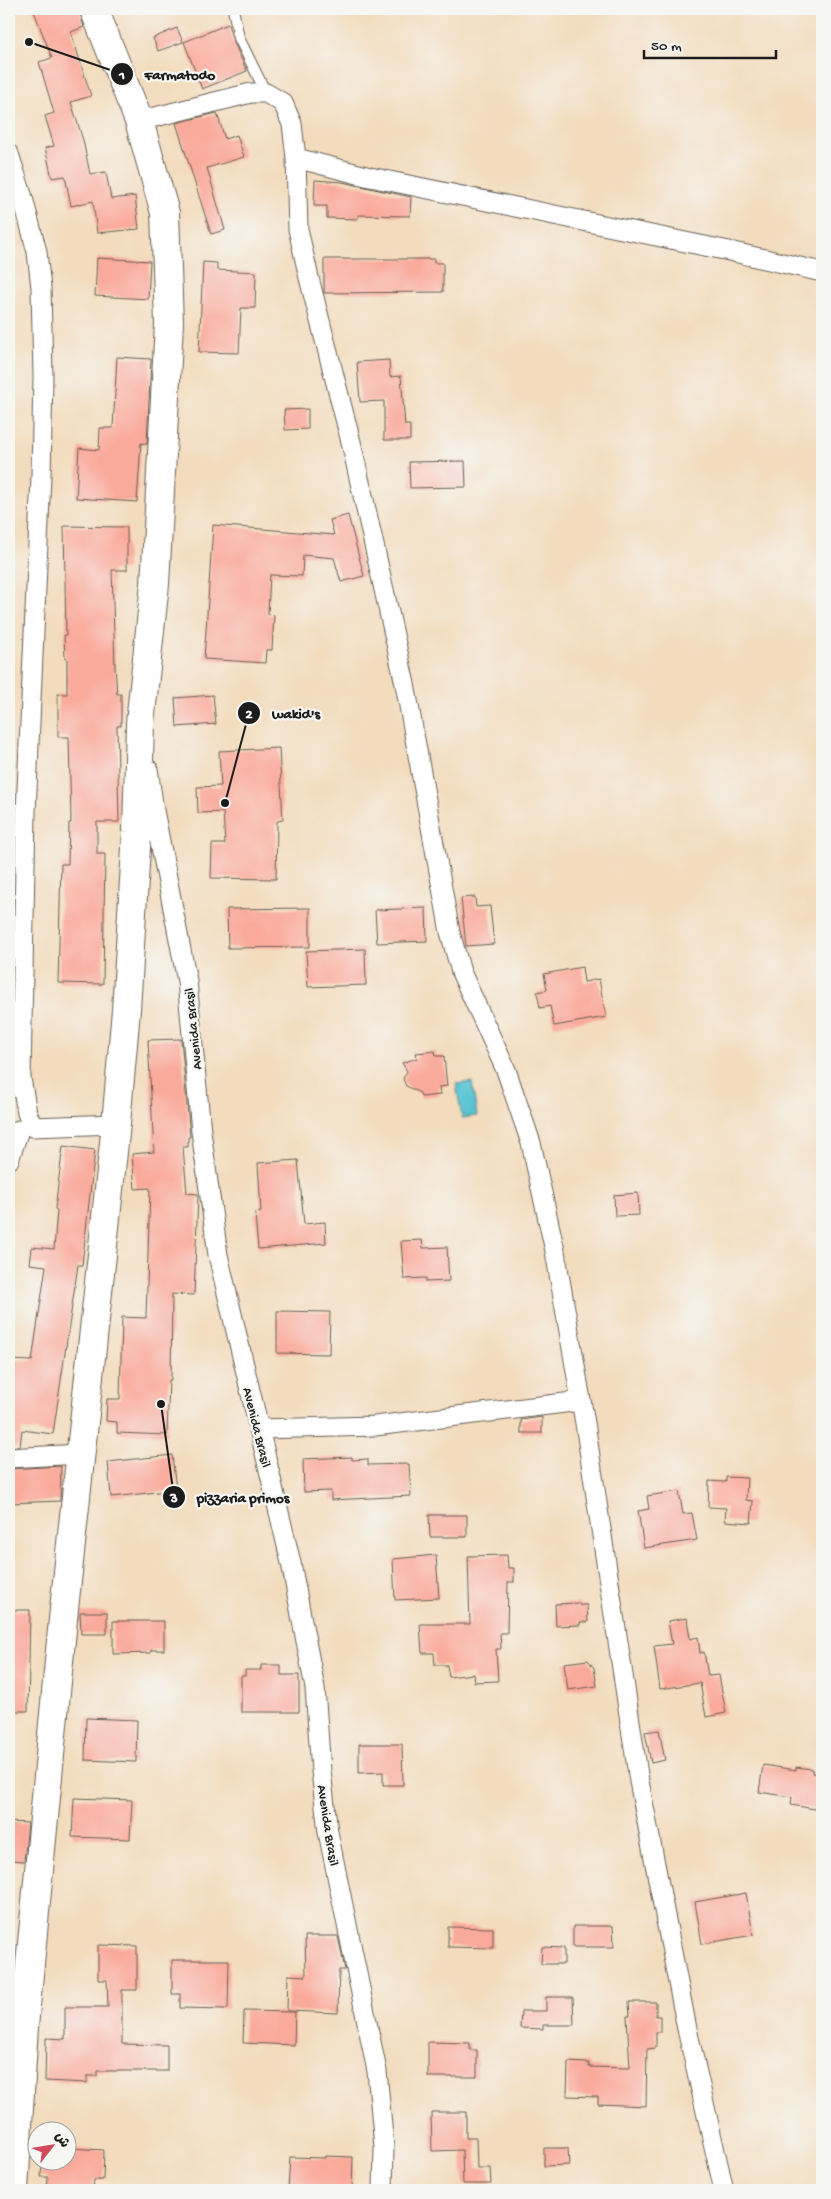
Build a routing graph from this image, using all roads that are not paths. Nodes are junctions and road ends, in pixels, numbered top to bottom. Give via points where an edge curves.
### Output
1 (94, 9) edge
2 (233, 9) edge
3 (266, 93) junction
4 (139, 121) junction
5 (9, 154) edge
6 (296, 158) junction
7 (822, 272) edge
8 (140, 724) junction
9 (9, 1083) edge
10 (25, 1101) junction
11 (116, 1124) junction
12 (20, 1129) edge
13 (9, 1160) edge
14 (581, 1400) junction
15 (259, 1429) junction
16 (80, 1454) junction
17 (9, 1458) edge
18 (14, 2190) edge
19 (383, 2190) edge
20 (724, 2190) edge

1 - 4 main road
2 - 3 lane via 238,38
3 - 4 street
3 - 6 street via 283,102 288,111
4 - 8 main road via 165,213 169,323 155,584
5 - 10 street via 37,252 41,288 41,476 26,812 21,1043
6 - 7 street via 370,177
6 - 14 street via 298,229 351,442 405,684 450,932 461,972 506,1070 532,1144
8 - 11 main road via 133,916
8 - 15 street, Avenida Brasil via 187,981 201,1131 218,1255
9 - 10 lane
10 - 12 street
11 - 12 street
11 - 16 main road
12 - 13 street
14 - 15 street via 375,1426
14 - 20 street via 639,1781 687,2029
15 - 19 street, Avenida Brasil via 291,1563 315,1688 328,1832 377,2071 384,2147
16 - 17 street
16 - 18 main road via 25,2017

